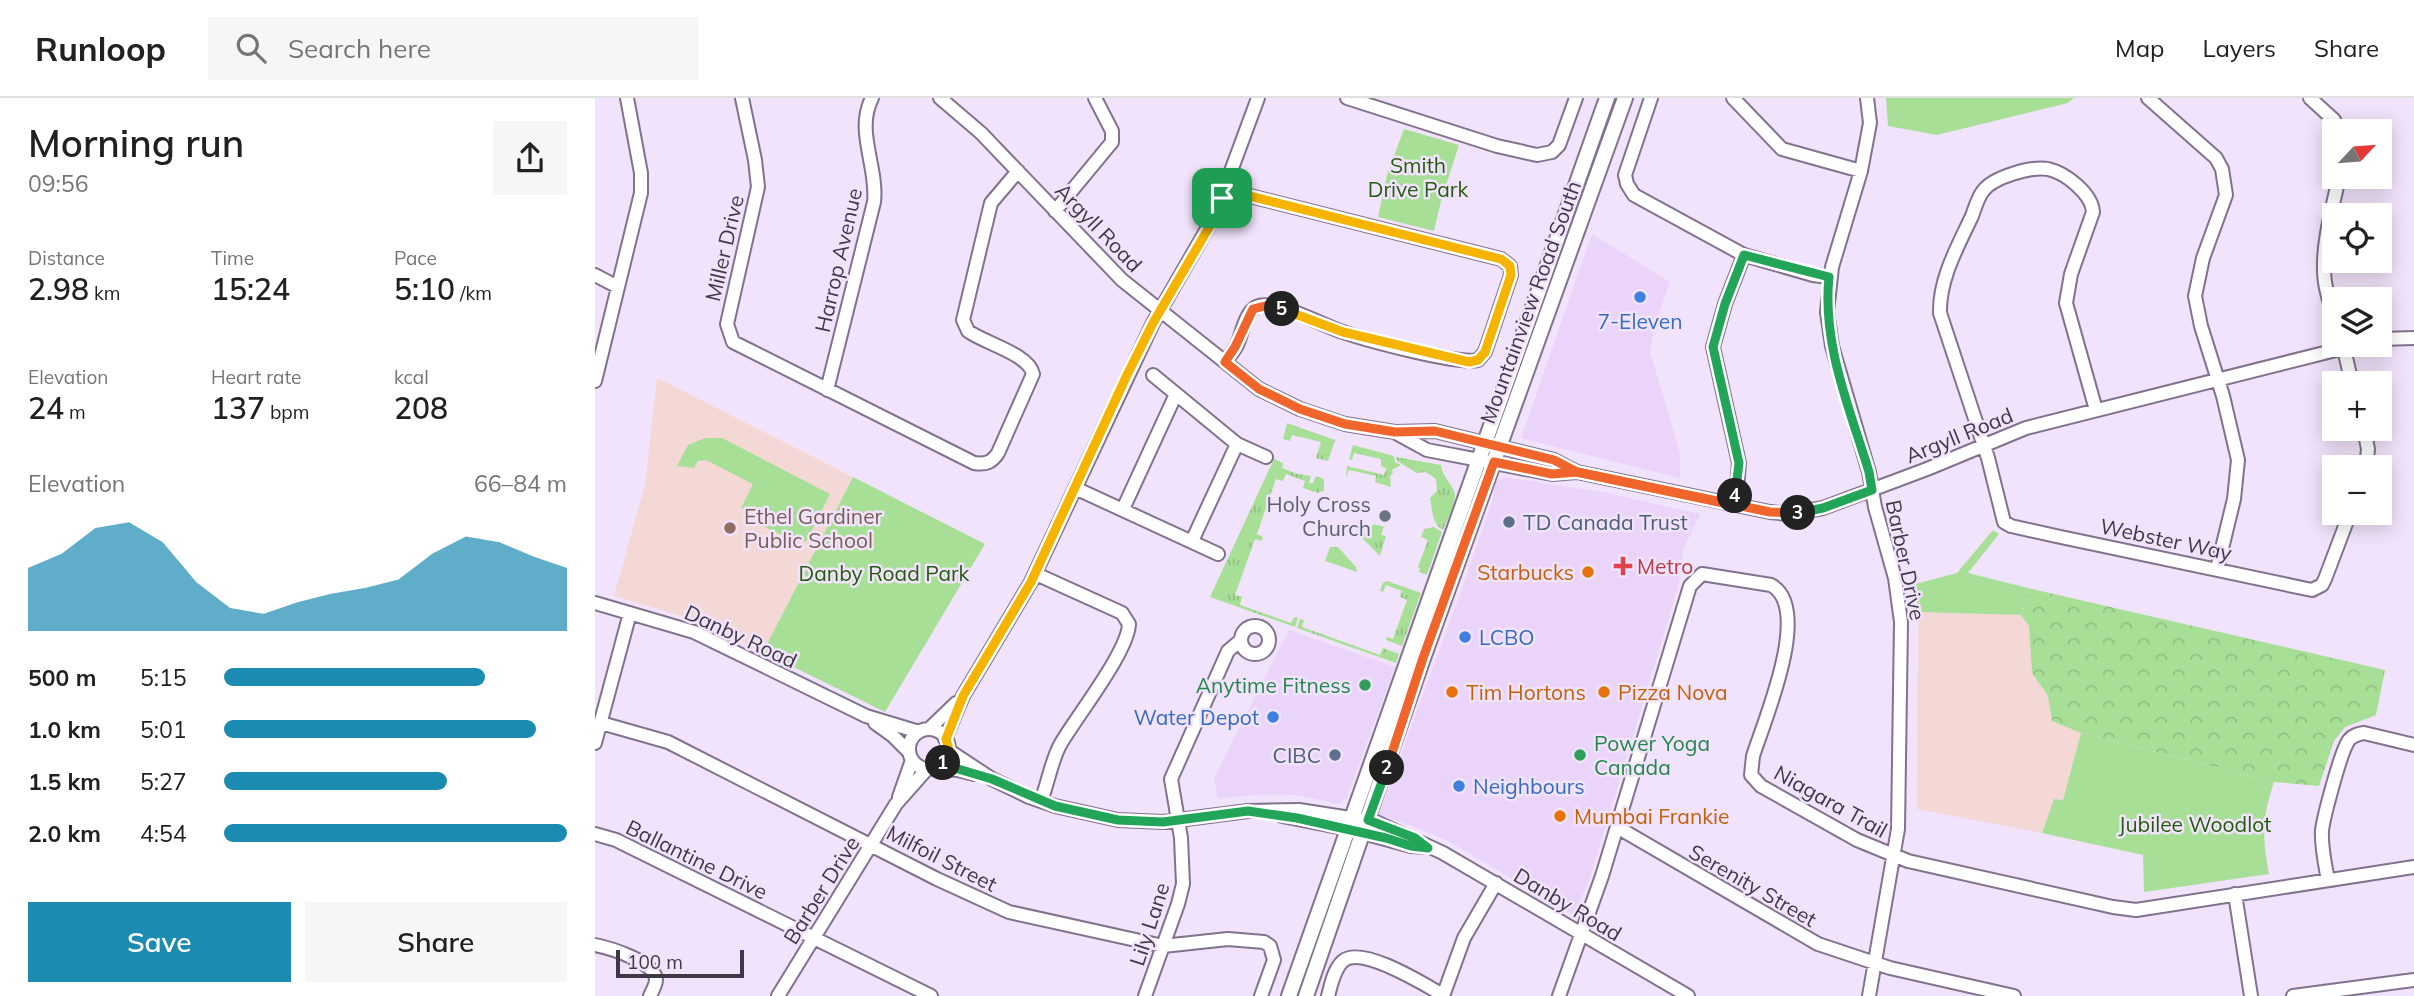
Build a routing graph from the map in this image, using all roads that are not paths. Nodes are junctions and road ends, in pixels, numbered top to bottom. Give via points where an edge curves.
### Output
1 (627, 98) edge
2 (742, 98) edge
3 (872, 98) edge
4 (940, 98) edge
5 (1095, 98) edge
6 (1258, 98) edge
7 (1347, 98) edge
8 (1576, 98) edge
9 (1607, 98) edge
10 (1625, 98) edge
11 (1651, 98) edge
12 (1733, 98) edge
13 (1867, 98) edge
14 (2148, 98) edge
15 (2310, 98) edge
16 (2333, 119) edge
17 (1861, 171) junction
18 (1018, 172) junction
19 (2337, 189) edge
20 (1226, 190) junction
21 (1055, 211) junction
22 (1744, 255) junction
23 (595, 275) edge
24 (1829, 277) junction
25 (618, 287) junction
26 (2326, 287) edge
27 (1160, 311) junction
28 (2414, 338) edge
29 (2392, 339) edge
30 (2322, 352) edge
31 (1225, 362) junction
32 (1153, 375) dead end
33 (2219, 379) junction
34 (595, 381) edge
35 (827, 390) junction
36 (1176, 394) junction
37 (2096, 410) junction
38 (1395, 432) junction
39 (1237, 444) junction
40 (1484, 444) junction
41 (1984, 446) junction
42 (1500, 447) junction
43 (1266, 457) dead end
44 (1478, 459) junction
45 (1494, 462) junction
46 (1577, 472) junction
47 (1075, 488) junction
48 (1872, 490) junction
49 (1733, 505) junction
50 (1123, 509) junction
51 (2345, 525) edge
52 (1192, 541) junction
53 (1218, 554) dead end
54 (2217, 569) junction
55 (1036, 574) junction
56 (595, 603) edge
57 (630, 613) junction
58 (1241, 640) dead end
59 (963, 696) junction
60 (866, 716) junction
61 (601, 723) junction
62 (924, 731) junction
63 (595, 743) edge
64 (947, 745) junction
65 (2414, 745) edge
66 (910, 756) junction
67 (932, 768) junction
68 (992, 779) junction
69 (1041, 802) junction
70 (896, 804) junction
71 (1177, 821) junction
72 (1350, 823) junction
73 (1366, 827) junction
74 (1617, 827) junction
75 (595, 834) edge
76 (872, 845) junction
77 (1894, 856) junction
78 (2414, 867) edge
79 (2328, 880) junction
80 (1496, 883) junction
81 (2235, 894) junction
82 (1581, 934) junction
83 (814, 937) junction
84 (595, 945) edge
85 (1163, 946) junction
86 (1874, 964) junction
87 (2414, 979) edge
88 (909, 991) edge
89 (650, 996) edge
90 (778, 996) edge
91 (931, 996) edge
92 (1145, 996) edge
93 (1261, 996) edge
94 (1289, 996) edge
95 (1306, 996) edge
96 (1328, 996) edge
97 (1443, 996) edge
98 (1559, 996) edge
99 (1688, 996) edge
100 (1869, 996) edge
101 (2014, 996) edge
102 (2251, 996) edge
103 (2293, 996) edge

1 - 25 street via 641,187
2 - 35 street, Miller Drive via 758,187 726,324 728,333 733,342
3 - 35 street, Harrop Avenue via 865,128 874,202
4 - 18 street, Argyll Road
5 - 21 street via 1112,131 1112,142
6 - 20 street
7 - 8 street via 1537,155 1559,145
9 - 40 main road, Mountainview Road South
10 - 42 main road, Mountainview Road South
11 - 22 street via 1625,175 1627,184 1634,195
12 - 17 street via 1782,149
13 - 17 street, Barber Drive via 1870,123
14 - 33 street via 2223,169 2227,195 2203,258 2195,296
15 - 16 street
17 - 24 street, Barber Drive
18 - 21 street, Argyll Road
18 - 35 street, Miller Drive via 991,203 964,316 968,331 1032,369 1030,383 993,461 974,463
19 - 26 street via 2326,242
20 - 27 street
20 - 31 street via 1501,259 1510,266 1511,275 1485,352 1478,360 1460,361 1380,342 1265,306 1256,307 1249,315
21 - 27 street, Argyll Road
22 - 24 street
22 - 49 street via 1713,347 1739,463
23 - 25 street
24 - 48 street, Barber Drive via 1827,312 1832,346
25 - 34 street
27 - 31 street, Argyll Road
27 - 47 street
28 - 29 street
30 - 33 street, Argyll Road
31 - 38 street, Argyll Road via 1259,389 1300,409 1345,424
32 - 36 street
33 - 37 street, Argyll Road
33 - 54 street via 2238,460
36 - 39 street
36 - 50 street
37 - 41 street, Argyll Road via 2026,428
37 - 41 street, Webster Way via 2066,303 2092,202 2077,184 2049,169 1999,178 1983,190 1948,268 1940,304
38 - 40 street, Argyll Road via 1435,431
38 - 44 street, Argyll Road via 1427,450
39 - 43 street
39 - 52 street
40 - 42 street, Argyll Road
40 - 44 main road, Mountainview Road South
41 - 48 street, Argyll Road
41 - 54 street, Webster Way via 2004,522 2011,526
42 - 45 main road, Mountainview Road South
42 - 46 street, Argyll Road via 1554,460
44 - 45 street, Argyll Road
44 - 72 main road, Mountainview Road South
45 - 46 street, Argyll Road via 1552,474
45 - 73 main road, Mountainview Road South
46 - 49 street, Argyll Road
47 - 50 street
47 - 55 street
48 - 49 street, Argyll Road via 1806,512
48 - 77 street, Barber Drive via 1895,578 1901,622 1900,806
50 - 52 street
51 - 54 street, Webster Way via 2318,588 2304,589
52 - 53 street
55 - 59 street
55 - 69 street via 1122,612 1129,624 1112,664 1060,746
56 - 57 street, Danby Road
57 - 60 street, Danby Road via 694,632
57 - 61 street
58 - 71 street, Lily Lane via 1228,652 1174,768 1171,779
59 - 62 street
59 - 64 street
60 - 62 street, Danby Road
60 - 66 street, Danby Road
61 - 63 street
61 - 76 street, Milfoil Street via 669,742
62 - 64 street via 940,733
62 - 66 street via 912,739
64 - 67 street via 944,762
64 - 68 street, Danby Road
65 - 79 street via 2364,733 2348,741 2323,824
66 - 67 street via 916,765
66 - 70 street, Barber Drive
67 - 68 street, Danby Road via 958,769
67 - 70 street, Barber Drive
68 - 69 street, Danby Road
69 - 71 street, Danby Road via 1118,820
70 - 76 street, Barber Drive
71 - 72 street, Danby Road via 1248,811
71 - 85 street, Lily Lane via 1183,884
72 - 73 street, Danby Road
72 - 94 main road, Mountainview Road South
73 - 80 street, Danby Road via 1411,846 1443,853
73 - 95 main road, Mountainview Road South
74 - 77 street, Niagara Trail via 1691,586 1696,577 1707,573 1771,585 1783,596 1787,608 1785,650 1751,775 1761,786 1821,821
74 - 82 street, Niagara Trail
74 - 86 street, Serenity Street via 1810,941
75 - 83 street, Ballantine Drive via 616,840
76 - 83 street, Barber Drive
76 - 85 street, Milfoil Street via 1009,912
77 - 81 street, Niagara Trail via 2136,910
77 - 86 street, Barber Drive
78 - 79 street, Niagara Trail
79 - 81 street, Niagara Trail
80 - 82 street, Danby Road
80 - 97 street via 1464,938
81 - 102 street
82 - 98 street, Niagara Trail
82 - 99 street, Danby Road
83 - 88 street, Ballantine Drive
83 - 90 street, Barber Drive
84 - 89 street via 646,965 656,980
85 - 92 street, Lily Lane
85 - 93 street, Milfoil Street via 1228,939 1264,942 1274,960
86 - 100 street, Barber Drive
86 - 101 street, Serenity Street
87 - 103 street
88 - 91 street, Ballantine Drive
96 - 97 street via 1339,966 1355,957 1381,963

